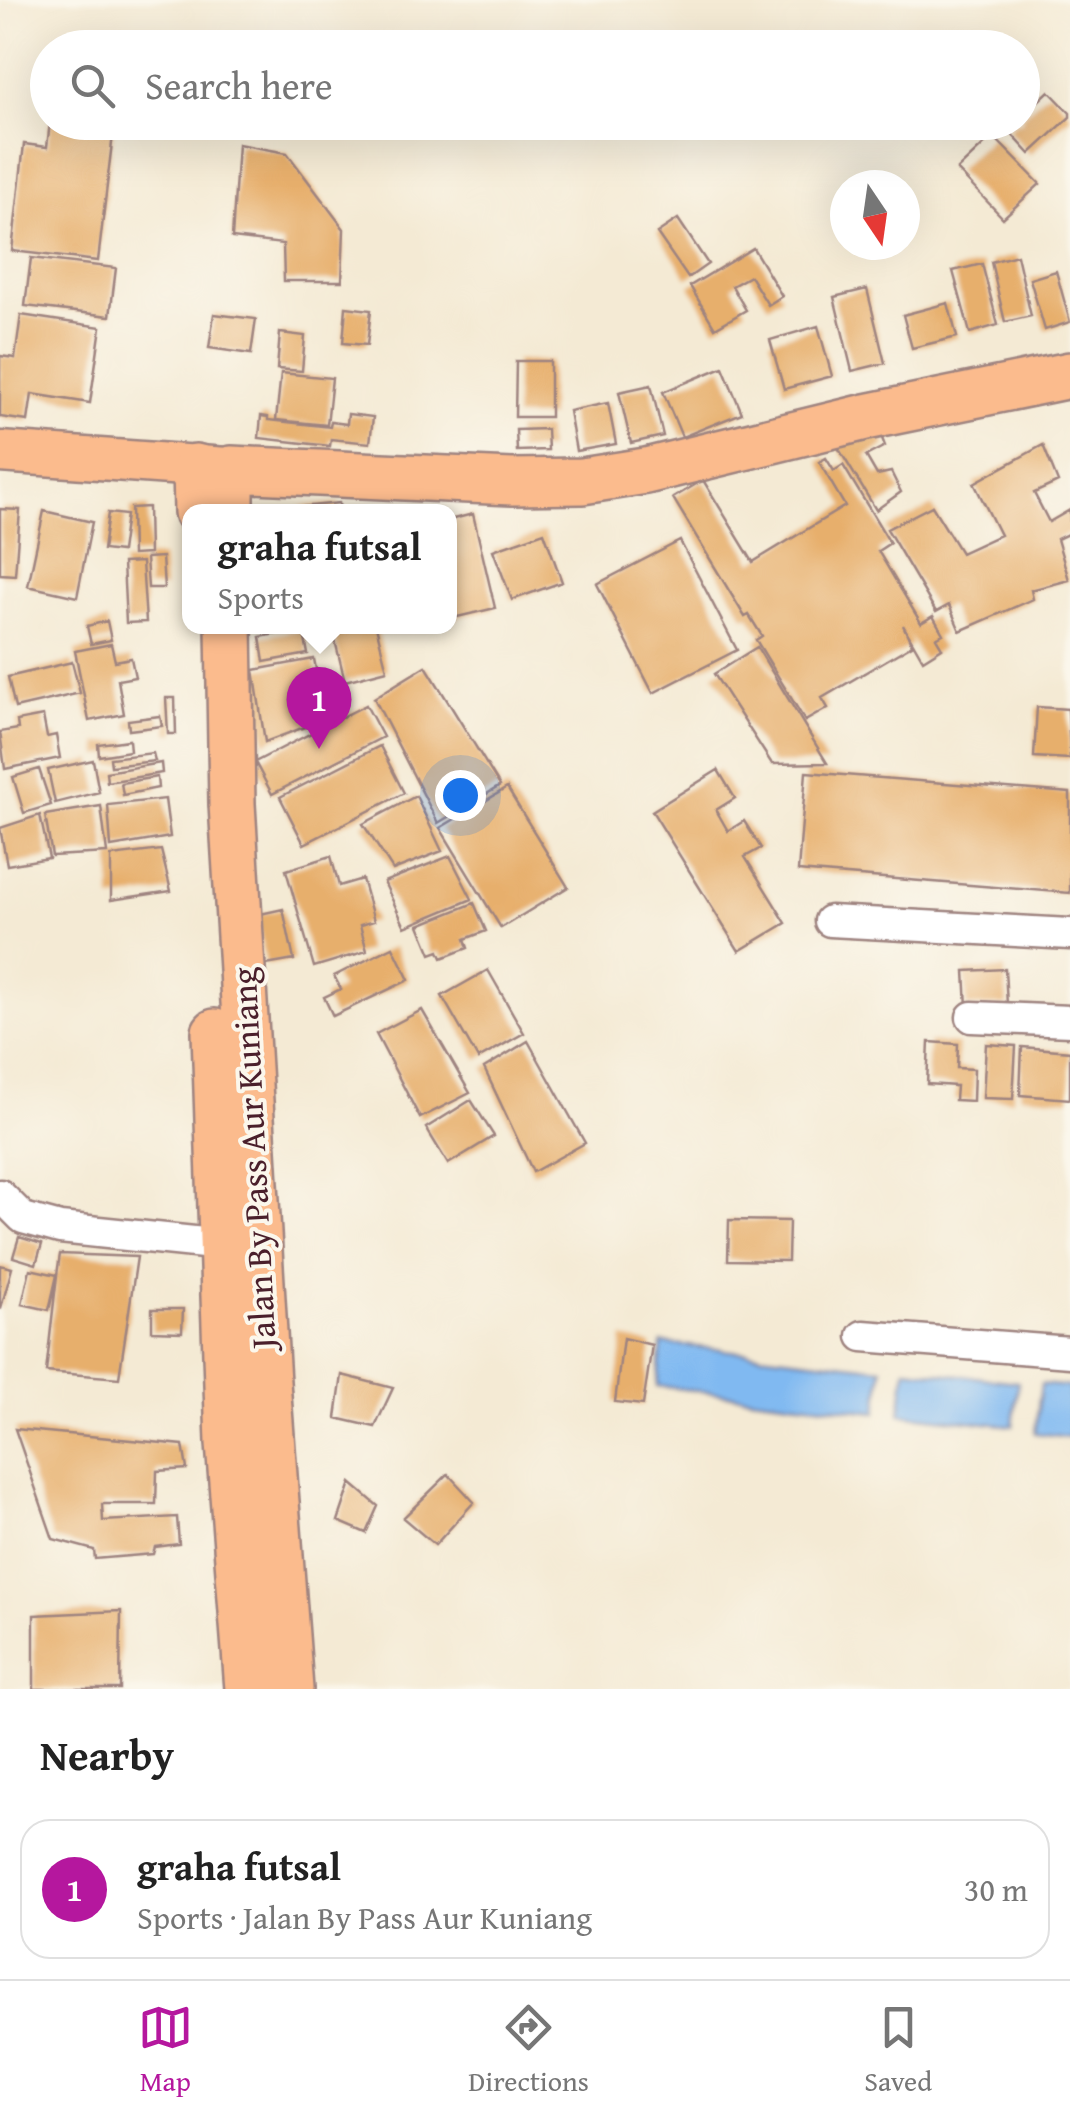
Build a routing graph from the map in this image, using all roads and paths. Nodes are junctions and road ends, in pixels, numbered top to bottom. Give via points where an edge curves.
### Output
1 (1070, 376) edge
2 (0, 452) edge
3 (219, 482) edge
4 (203, 504) edge
5 (201, 634) edge
6 (229, 634) edge
7 (830, 921) dead end
8 (1070, 934) edge
9 (972, 1017) dead end
10 (1070, 1022) edge
11 (0, 1195) edge
12 (223, 1245) junction
13 (863, 1336) dead end
14 (1070, 1352) edge
15 (248, 1689) edge
16 (290, 1689) edge

1 - 3 highway via 582,481
2 - 3 main road
3 - 4 highway
5 - 12 highway, Jalan By Pass Aur Kuniang
6 - 16 highway, Jalan By Pass Aur Kuniang via 233,824
7 - 8 street
9 - 10 street
11 - 12 street via 38,1224
12 - 15 highway, Jalan By Pass Aur Kuniang via 228,1443
13 - 14 street

